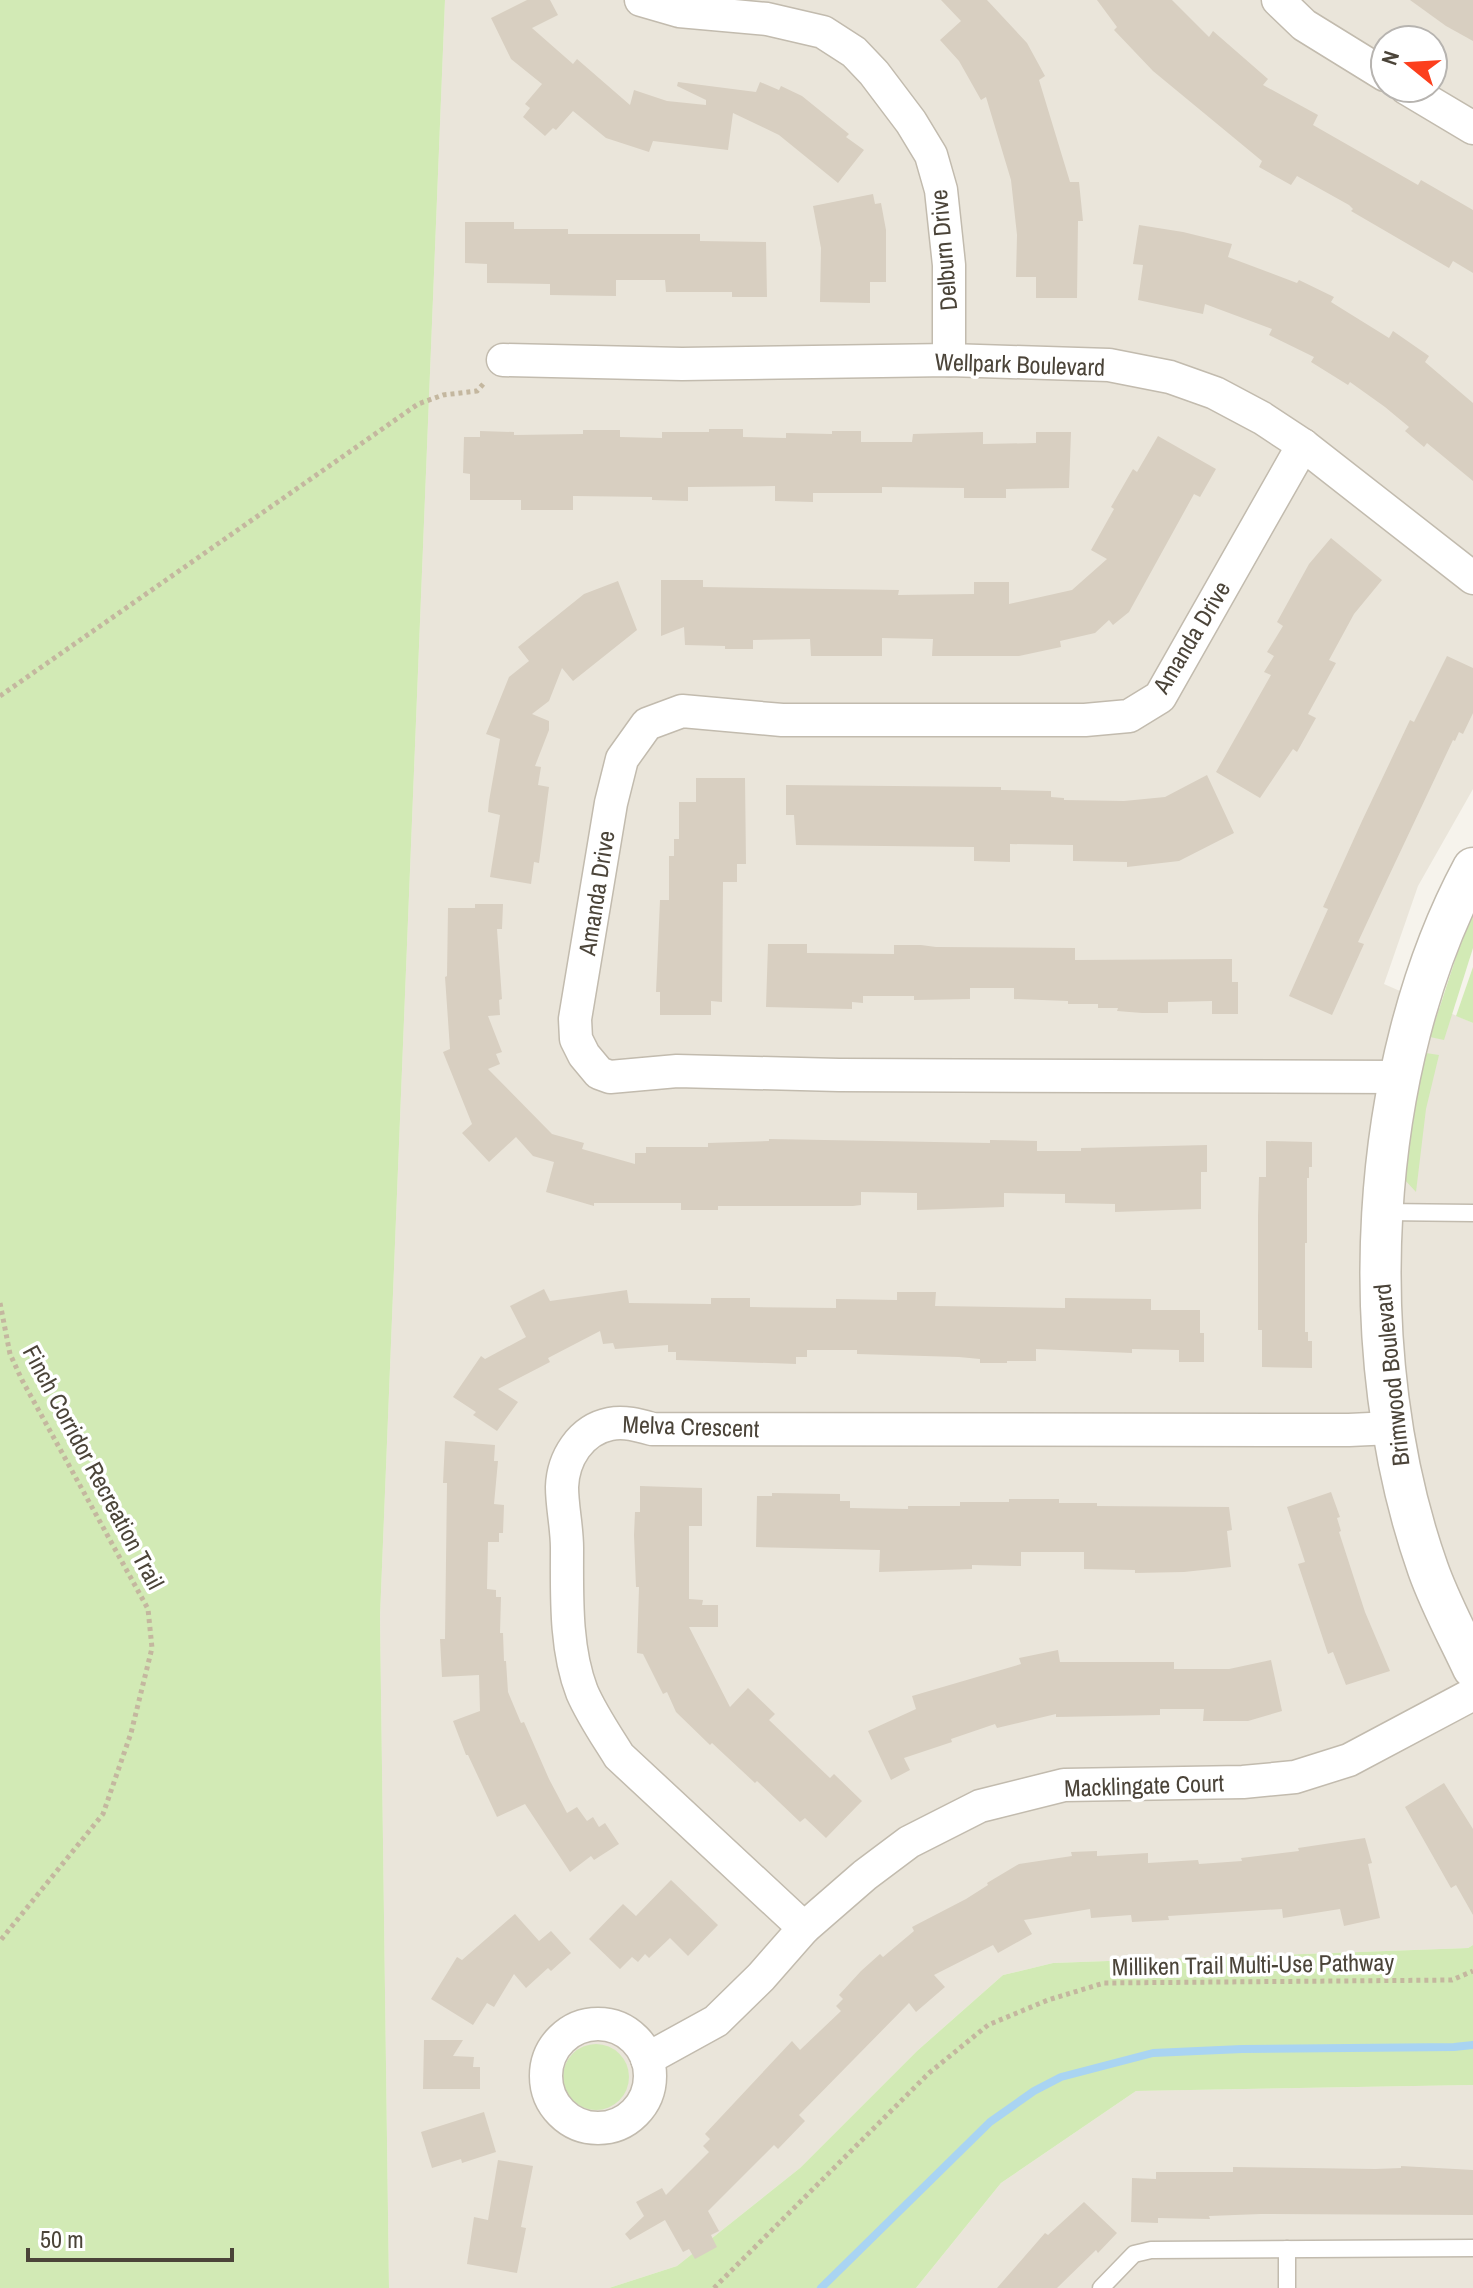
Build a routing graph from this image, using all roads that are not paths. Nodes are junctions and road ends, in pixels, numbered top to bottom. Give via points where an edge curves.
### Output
1 (641, 0) edge
2 (1278, 0) edge
3 (1369, 65) edge
4 (1433, 104) edge
5 (1473, 128) edge
6 (503, 360) road end
7 (949, 360) junction
8 (1303, 445) junction
9 (1473, 578) edge
10 (1473, 868) edge
11 (1400, 1077) junction
12 (1381, 1212) junction
13 (1473, 1213) edge
14 (1392, 1428) junction
15 (1473, 1668) edge
16 (1473, 1694) edge
17 (804, 1928) junction
18 (647, 2059) dead end
19 (1473, 2248) edge
20 (1287, 2249) junction
21 (1101, 2288) edge
22 (1287, 2288) edge

1 - 7 street, Delburn Drive via 679,11 767,19 823,32 874,73 931,155 941,190 949,265
2 - 3 street via 1304,25
4 - 5 street
6 - 7 street, Wellpark Boulevard
7 - 8 street, Wellpark Boulevard via 1109,365 1170,377 1215,393
8 - 9 street, Wellpark Boulevard
8 - 11 street, Amanda Drive via 1160,697 1129,716 782,720 682,711 647,724 622,759 611,803 576,1039 599,1073 610,1077 677,1071
10 - 11 street, Brimwood Boulevard via 1452,906 1421,992
11 - 12 street, Brimwood Boulevard
12 - 13 lane
12 - 14 street, Brimwood Boulevard via 1380,1276
14 - 15 street, Brimwood Boulevard via 1428,1570
14 - 17 street, Melva Crescent via 652,1429 627,1423 592,1430 565,1466 562,1489 567,1608 582,1691 619,1756
16 - 17 street, Macklingate Court via 1349,1760 1295,1777 1064,1785 980,1806 909,1842
17 - 18 street, Macklingate Court via 716,2021
19 - 20 lane
20 - 21 lane via 1151,2250 1134,2254
20 - 22 lane

